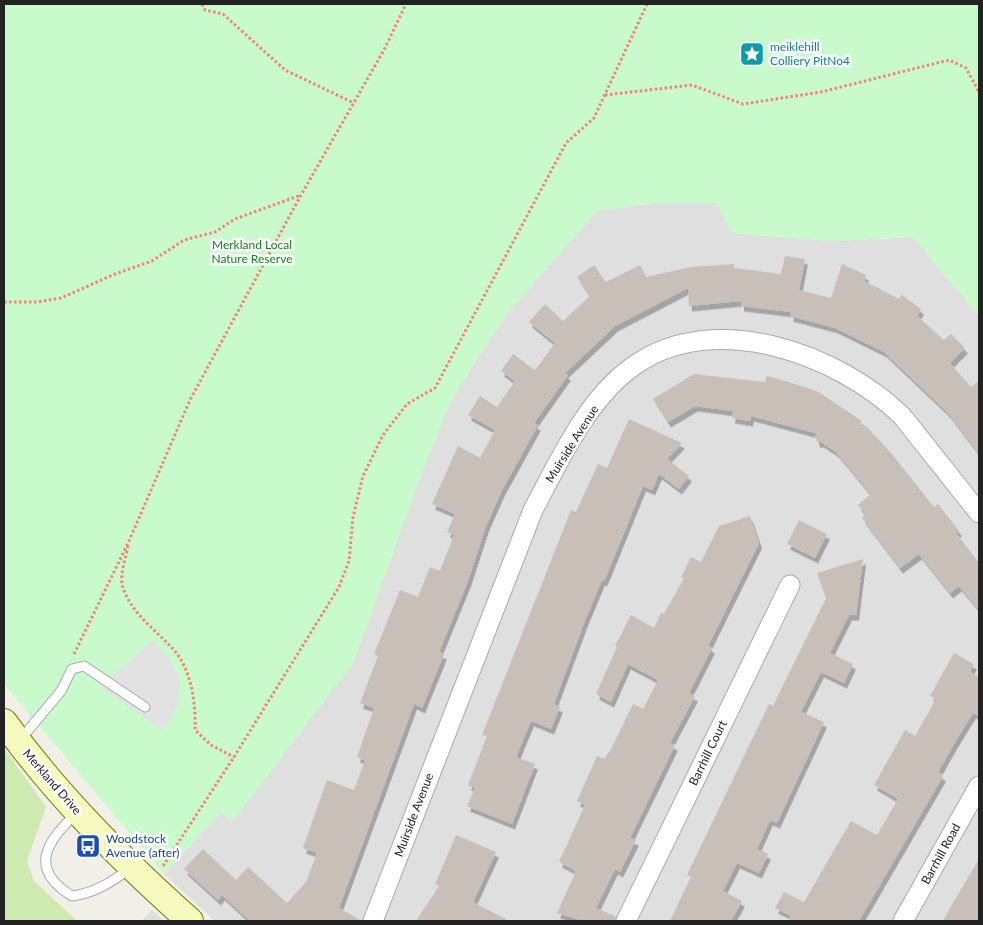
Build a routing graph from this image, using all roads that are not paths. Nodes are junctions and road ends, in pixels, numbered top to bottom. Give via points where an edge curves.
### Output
1 (979, 513) edge
2 (790, 585) dead end
3 (145, 707) dead end
4 (11, 732) edge
5 (979, 786) edge
6 (78, 812) junction
7 (131, 868) junction
8 (190, 921) edge
9 (373, 921) edge
10 (626, 921) edge
11 (904, 921) edge

1 - 9 street, Muirside Avenue via 888,402 870,387 815,358 755,342 719,339 660,351 634,365 588,413 533,510
2 - 10 street, Barrhill Court
3 - 4 lane via 84,666 72,669 61,691
4 - 6 street, Merkland Drive
5 - 11 street, Barrhill Road
6 - 7 street, Merkland Drive
6 - 7 lane via 51,842 45,867 51,881 72,896 86,894 99,890
7 - 8 street, Merkland Drive

